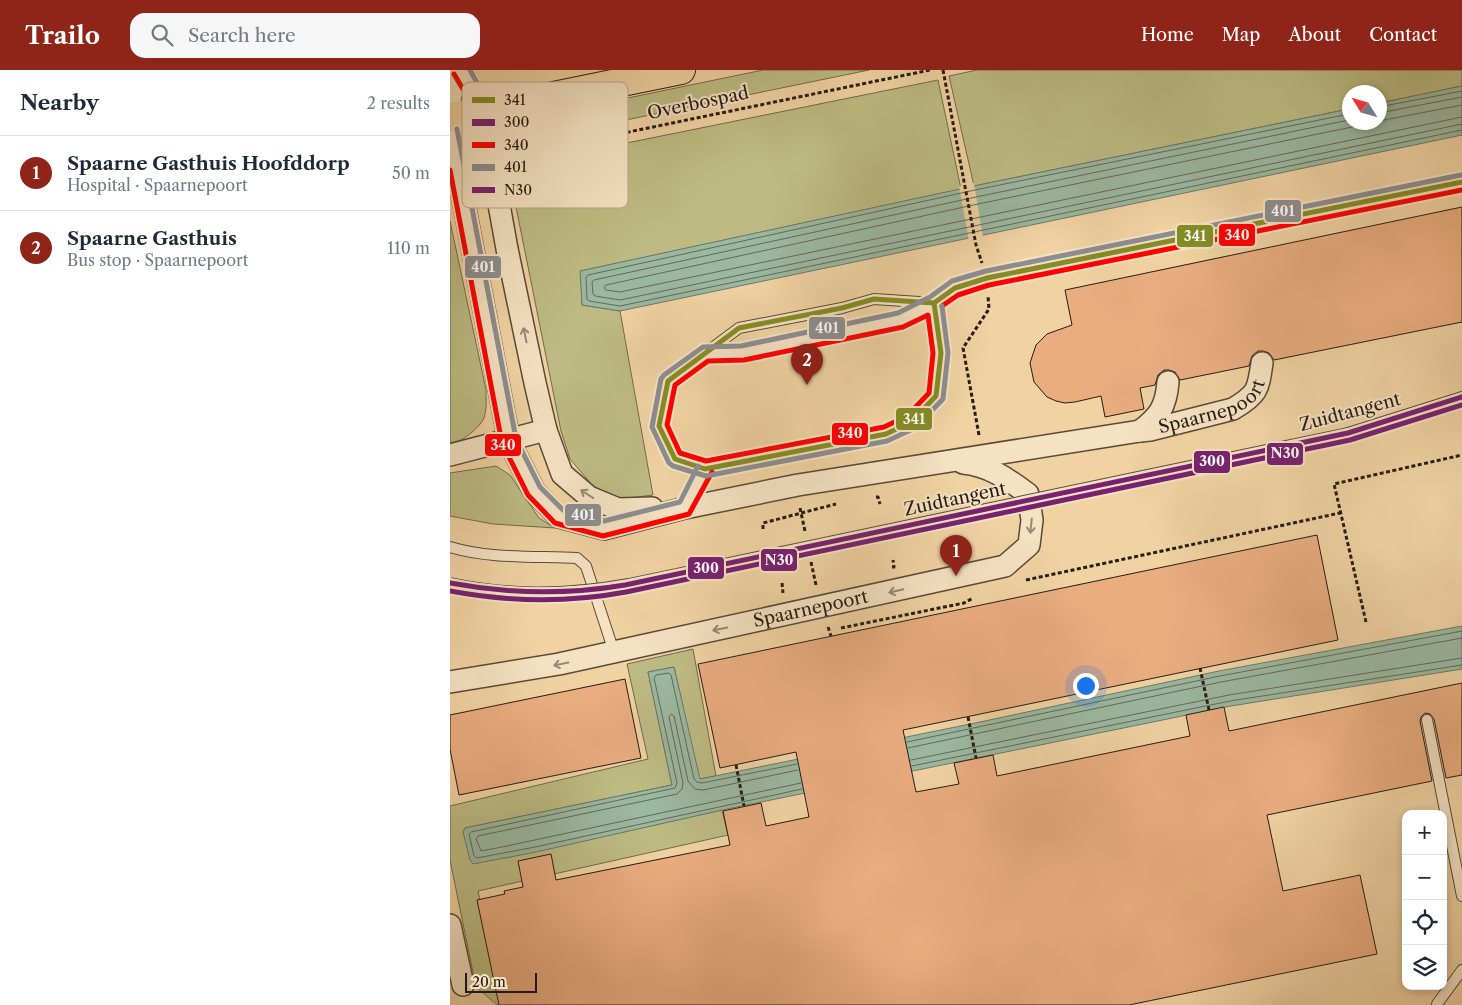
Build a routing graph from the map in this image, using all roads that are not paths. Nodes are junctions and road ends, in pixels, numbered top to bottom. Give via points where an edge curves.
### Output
1 (454, 70) edge
2 (462, 70) edge
3 (681, 70) edge
4 (469, 82) edge
5 (622, 82) edge
6 (450, 101) edge
7 (450, 130) edge
8 (1462, 182) edge
9 (462, 193) edge
10 (465, 208) edge
11 (500, 208) edge
12 (934, 303) junction
13 (705, 354) junction
14 (1262, 363) dead end
15 (1168, 382) dead end
16 (1462, 397) edge
17 (546, 430) junction
18 (1140, 431) junction
19 (509, 441) junction
20 (450, 455) edge
21 (950, 462) junction
22 (705, 469) junction
23 (685, 508) junction
24 (450, 547) edge
25 (450, 583) edge
26 (614, 652) junction
27 (450, 682) edge
28 (1427, 720) dead end
29 (1462, 896) edge
30 (451, 938) edge
31 (1462, 970) edge
32 (464, 985) dead end
33 (1435, 1005) edge

1 - 6 street
2 - 4 street, Spaarnepoort
3 - 5 highway
7 - 9 street, Spaarnepoort
8 - 12 lane via 986,278 955,288
10 - 19 street, Spaarnepoort
17 -> 11 street, Spaarnepoort
12 - 13 lane via 901,320 875,326 742,353
12 - 13 lane via 874,300 739,328
12 - 22 lane via 941,352 936,396 911,422 886,434
13 - 22 lane via 668,381 659,426 675,458
14 - 18 street, Spaarnepoort via 1258,387 1251,397 1233,409
15 - 18 street, Spaarnepoort via 1162,409 1153,422
16 - 25 lane, Zuidtangent, bridge via 1348,433 598,589 533,594
17 - 19 street
23 -> 17 street, Spaarnepoort via 618,509 589,497 562,474
18 - 21 street, Spaarnepoort
19 - 20 street
19 - 23 street, Spaarnepoort via 534,491 559,517 604,529
21 - 23 street, Spaarnepoort
21 -> 26 street, Spaarnepoort via 977,464 1008,478 1028,494 1032,520 1029,545 1005,566
22 - 23 lane
24 - 26 lane via 493,554 577,558 586,566
26 -> 27 street, Spaarnepoort
28 - 29 lane
30 - 32 street
31 - 33 lane

